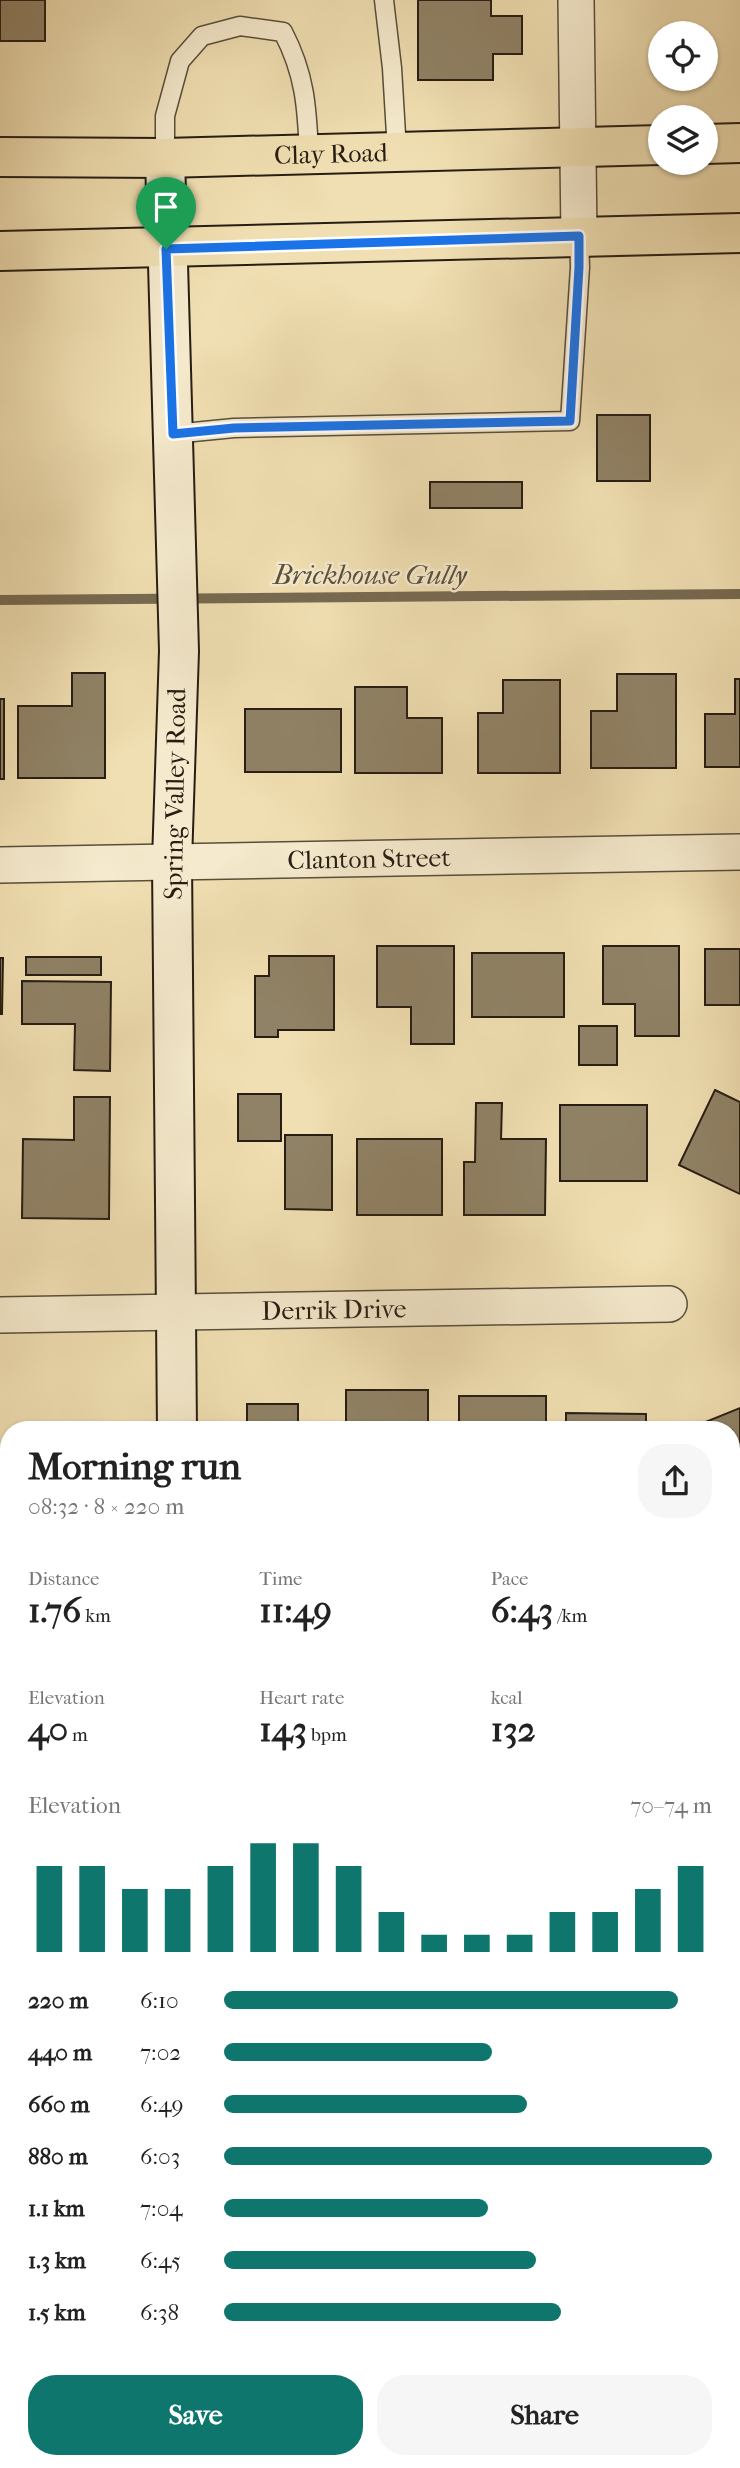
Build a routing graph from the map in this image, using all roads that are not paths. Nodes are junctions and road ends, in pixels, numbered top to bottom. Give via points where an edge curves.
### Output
1 (384, 0) edge
2 (576, 0) edge
3 (740, 143) edge
4 (718, 144) edge
5 (648, 145) edge
6 (578, 146) junction
7 (397, 151) junction
8 (309, 154) junction
9 (0, 157) edge
10 (165, 158) junction
11 (740, 233) edge
12 (579, 236) junction
13 (166, 249) junction
14 (0, 251) edge
15 (173, 434) junction
16 (740, 852) edge
17 (172, 861) junction
18 (0, 864) edge
19 (669, 1304) dead end
20 (176, 1312) junction
21 (0, 1315) edge
22 (177, 1421) edge

1 - 7 lane
2 - 6 street
3 - 4 main road
5 - 6 main road, Clay Road
6 - 7 main road, Clay Road
6 - 12 street
7 - 8 main road, Clay Road
8 - 10 main road, Clay Road
8 - 10 lane via 307,109 297,58 283,32 240,26 202,36 180,61 165,116
9 - 10 main road, Clay Road
10 - 13 street, Spring Valley Road
11 - 12 main road
12 - 13 main road
12 - 15 lane via 570,421 234,428
13 - 14 main road
13 - 15 street, Spring Valley Road
15 - 17 street, Spring Valley Road via 179,651
16 - 17 street, Clanton Street
17 - 18 street, Clanton Street
17 - 20 street, Spring Valley Road
19 - 20 street, Derrik Drive
20 - 21 street, Derrik Drive
20 - 22 street, Spring Valley Road

